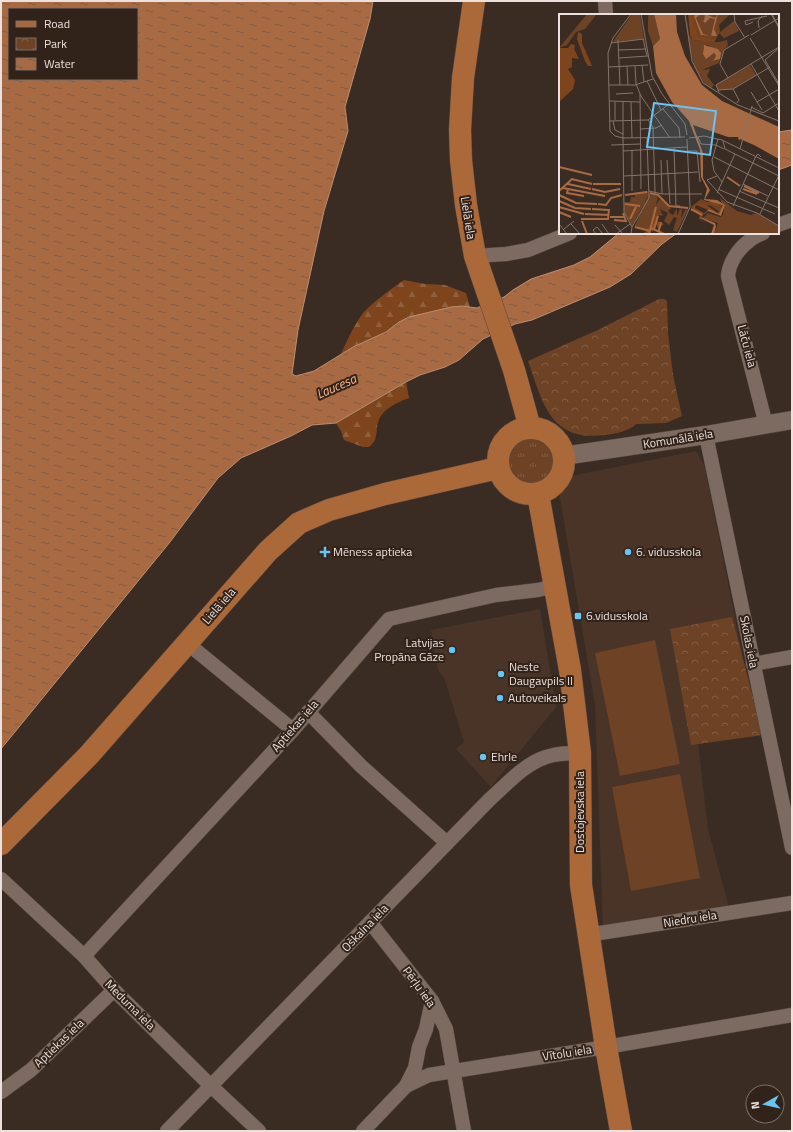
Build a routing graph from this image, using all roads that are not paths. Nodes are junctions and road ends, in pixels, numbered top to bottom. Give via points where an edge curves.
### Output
1 (474, 1) edge
2 (605, 1) edge
3 (606, 14) edge
4 (792, 220) edge
5 (779, 225) edge
6 (568, 234) edge
7 (761, 234) edge
8 (475, 256) junction
9 (792, 420) edge
10 (766, 425) junction
11 (530, 428) junction
12 (706, 435) junction
13 (563, 456) junction
14 (498, 468) junction
15 (538, 494) junction
16 (555, 586) junction
17 (187, 643) junction
18 (792, 657) edge
19 (753, 664) junction
20 (308, 712) junction
21 (293, 730) junction
22 (580, 753) junction
23 (447, 843) junction
24 (1, 844) edge
25 (792, 848) edge
26 (1, 879) edge
27 (792, 903) edge
28 (370, 922) junction
29 (587, 935) junction
30 (84, 956) junction
31 (114, 990) junction
32 (432, 1001) junction
33 (792, 1015) edge
34 (606, 1047) junction
35 (454, 1070) junction
36 (211, 1086) junction
37 (406, 1086) junction
38 (1, 1092) edge
39 (167, 1131) edge
40 (259, 1131) edge
41 (363, 1131) edge
42 (464, 1131) edge
43 (621, 1131) edge

1 - 8 main road, Lielā iela via 463,78 460,130 466,205
2 - 3 street
4 - 5 street
6 - 8 street via 524,251
7 - 10 street, Lāču iela via 749,241 733,260 728,276
8 - 11 main road, Lielā iela
9 - 10 street, Komunālā iela
10 - 12 street, Komunālā iela
11 - 13 main road via 548,433 561,447
11 - 14 main road via 518,430 508,436 501,446
12 - 13 street, Komunālā iela
12 - 19 street, Skolas iela
13 - 15 main road via 564,466 558,480
14 - 15 main road via 508,486 517,492
14 - 17 main road, Lielā iela via 385,494 329,510 299,523 268,551
15 - 16 main road, Dostojevska iela
16 - 20 street, Aptiekas iela via 496,595 389,619
16 - 22 main road, Dostojevska iela via 570,670
17 - 21 street
17 - 24 main road, Lielā iela via 89,755
18 - 19 street
19 - 25 street, Skolas iela
20 - 21 street, Aptiekas iela
20 - 23 street via 361,766
21 - 30 street, Aptiekas iela
22 - 23 street, Oškalna iela via 559,754 537,760 489,800
22 - 29 main road, Dostojevska iela via 580,885
23 - 28 street, Oškalna iela
26 - 30 street, Meduma iela
27 - 29 street, Niedru iela
28 - 32 street, Pērļu iela
28 - 36 street, Oškalna iela
29 - 34 main road, Dostojevska iela
30 - 31 street, Meduma iela
31 - 36 street, Meduma iela
31 - 38 street, Aptiekas iela via 31,1070
32 - 35 street, Pērļu iela via 446,1029
32 - 37 street via 415,1068
33 - 34 street, Vītolu iela
34 - 35 street, Vītolu iela
34 - 43 main road, Dostojevska iela
35 - 37 street, Vītolu iela via 429,1075
35 - 42 street, Pērļu iela
36 - 39 street, Oškalna iela
36 - 40 street, Meduma iela
37 - 41 street, Vītolu iela

